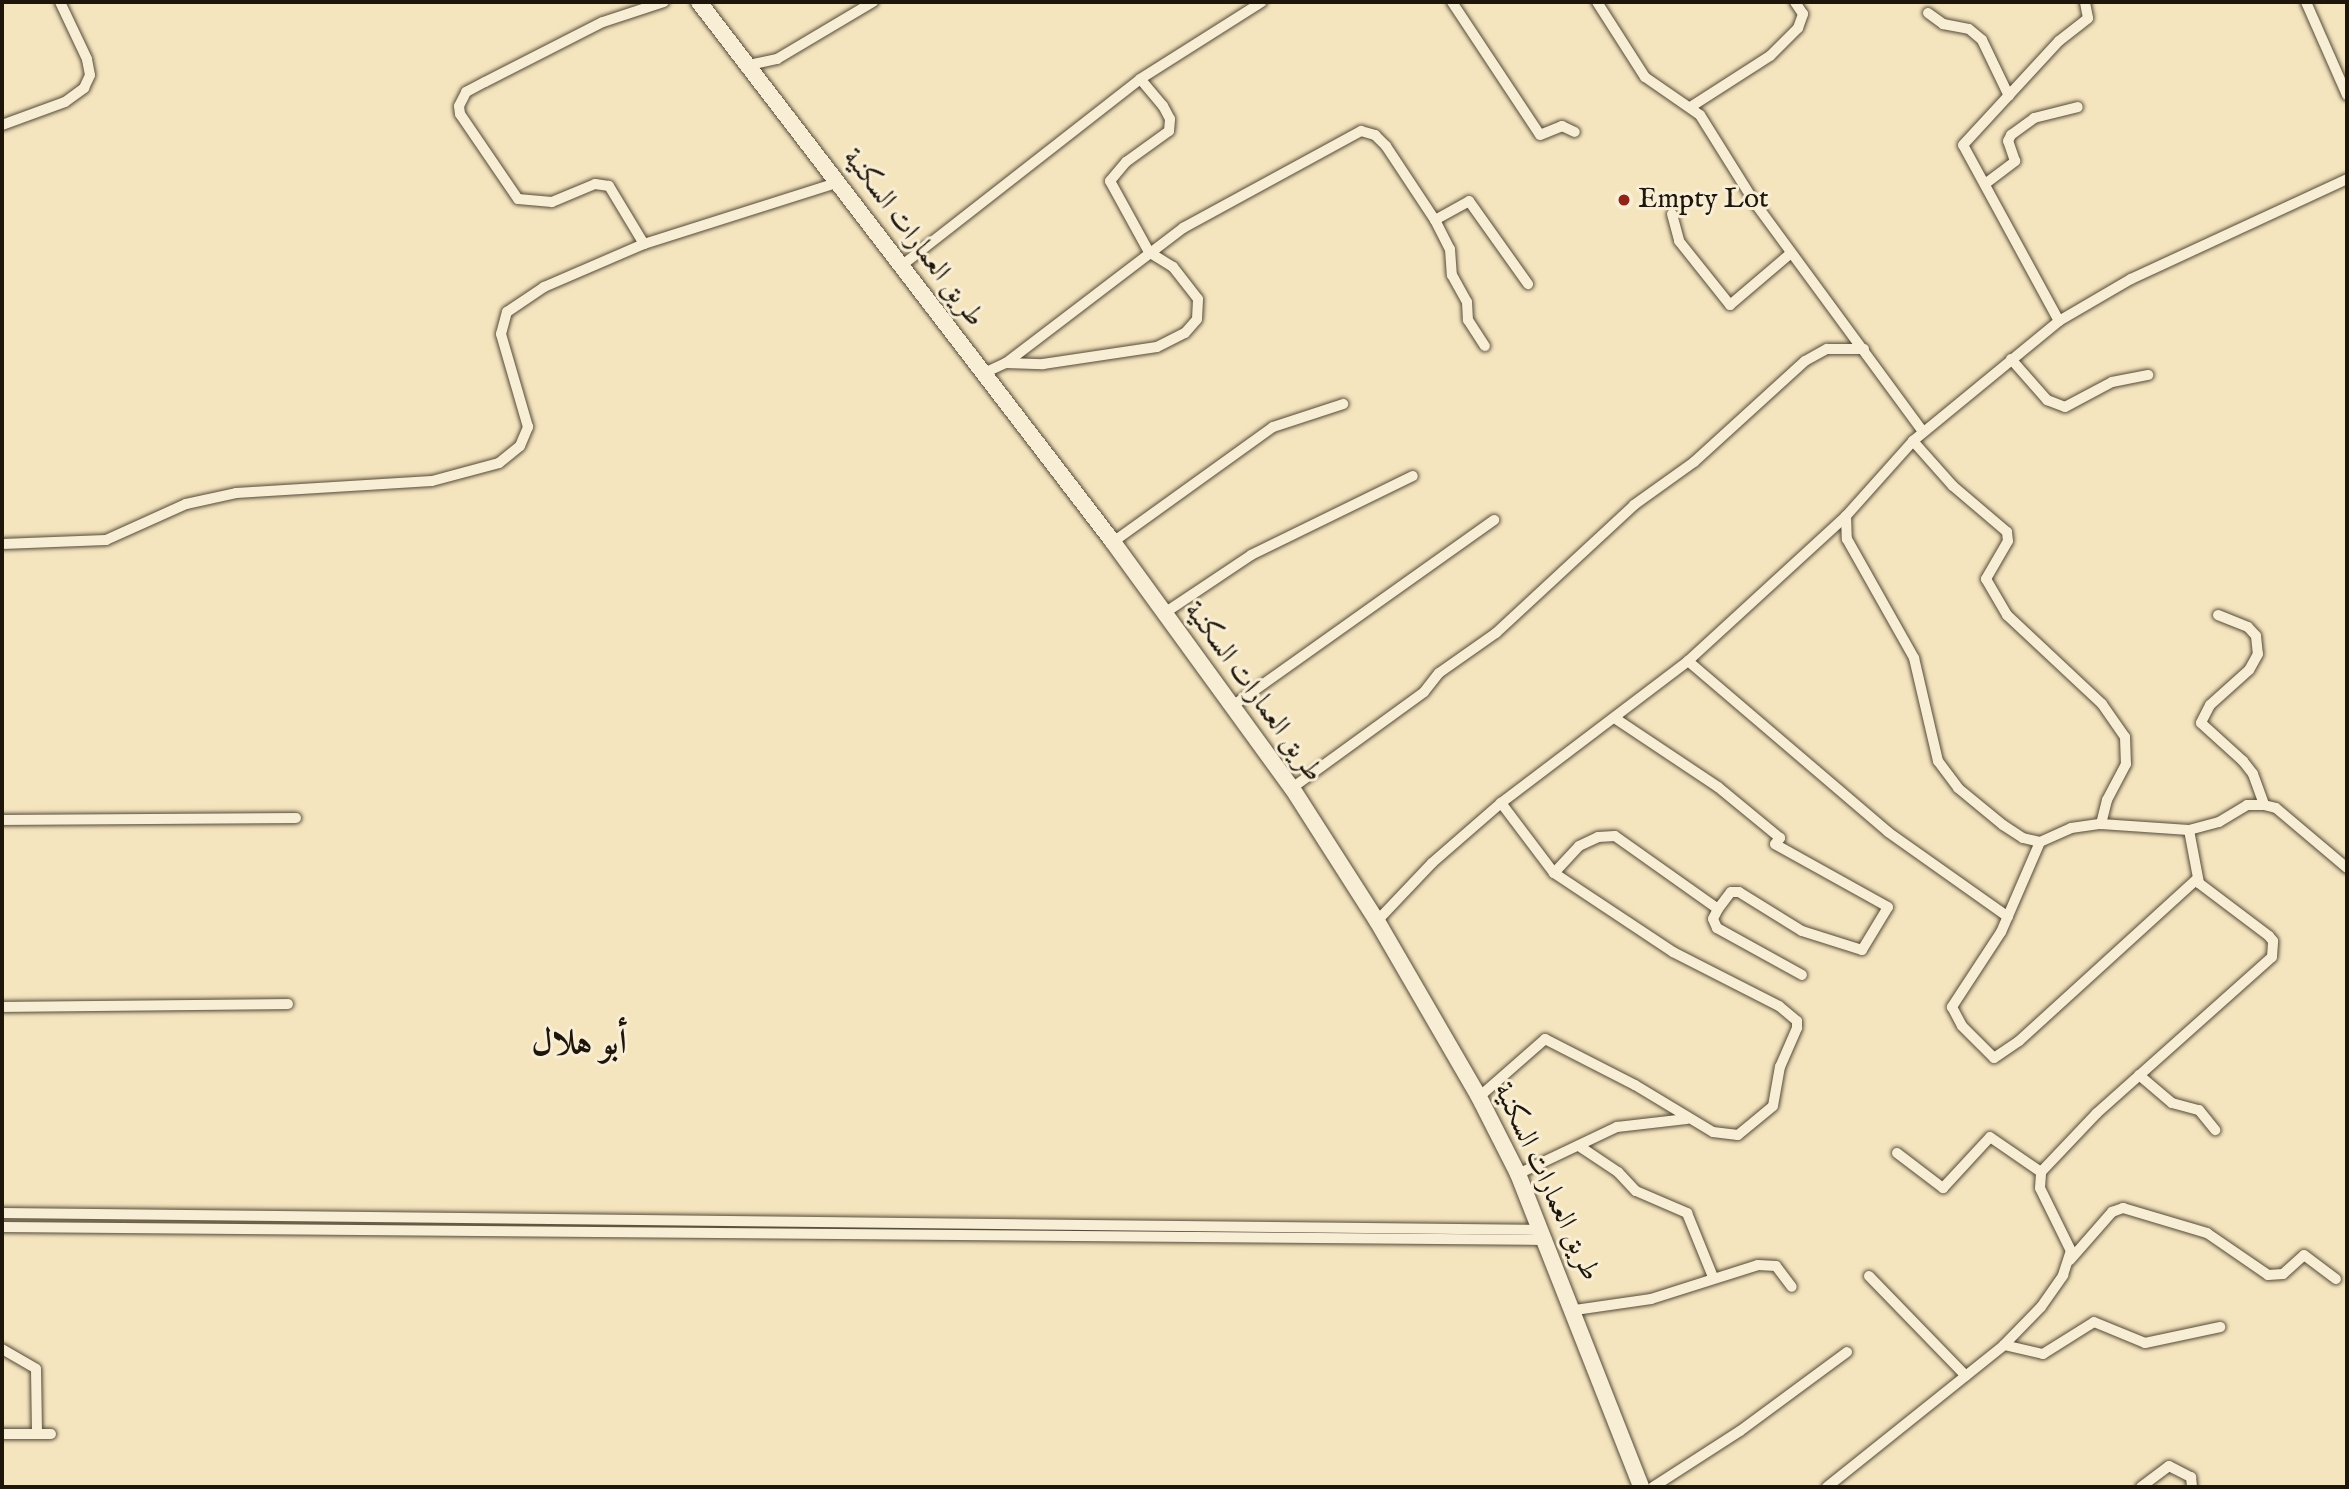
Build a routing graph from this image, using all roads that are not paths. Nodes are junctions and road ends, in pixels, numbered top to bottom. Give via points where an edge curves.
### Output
1 (60, 2) edge
2 (664, 2) edge
3 (699, 2) edge
4 (873, 2) edge
5 (1262, 2) edge
6 (1452, 2) edge
7 (1597, 2) edge
8 (1795, 2) edge
9 (2085, 2) edge
10 (2306, 2) edge
11 (1928, 13) dead end
12 (748, 65) junction
13 (1140, 79) junction
14 (2347, 95) edge
15 (2009, 96) junction
16 (1692, 106) junction
17 (2078, 107) dead end
18 (2, 125) edge
19 (1575, 132) dead end
20 (2347, 179) edge
21 (839, 182) junction
22 (1985, 184) junction
23 (1672, 214) dead end
24 (1435, 220) junction
25 (644, 244) junction
26 (1149, 252) junction
27 (1790, 254) junction
28 (901, 266) junction
29 (1528, 284) dead end
30 (2059, 321) junction
31 (1486, 346) dead end
32 (1864, 349) junction
33 (2011, 359) junction
34 (1006, 363) junction
35 (982, 374) junction
36 (2148, 375) dead end
37 (1343, 404) dead end
38 (1923, 432) junction
39 (1913, 441) junction
40 (1413, 477) dead end
41 (1846, 516) junction
42 (1494, 520) dead end
43 (1113, 542) junction
44 (2, 544) edge
45 (1163, 614) junction
46 (2218, 615) dead end
47 (1688, 661) junction
48 (1231, 707) junction
49 (1616, 719) junction
50 (1292, 788) junction
51 (1501, 803) junction
52 (2264, 805) junction
53 (296, 818) dead end
54 (2, 820) edge
55 (2101, 824) junction
56 (2189, 830) junction
57 (2040, 842) junction
58 (2347, 868) edge
59 (1554, 873) junction
60 (2197, 879) junction
61 (1718, 909) junction
62 (2008, 917) junction
63 (1377, 921) junction
64 (1802, 975) dead end
65 (288, 1004) dead end
66 (2, 1007) edge
67 (2139, 1075) junction
68 (1479, 1097) junction
69 (1688, 1119) junction
70 (2215, 1130) dead end
71 (1579, 1146) junction
72 (1897, 1153) dead end
73 (2041, 1172) junction
74 (1518, 1174) junction
75 (2, 1213) edge
76 (2, 1227) edge
77 (1545, 1235) junction
78 (2070, 1260) junction
79 (1869, 1276) dead end
80 (1713, 1277) junction
81 (2336, 1279) dead end
82 (1792, 1287) dead end
83 (1575, 1310) junction
84 (2220, 1327) dead end
85 (2004, 1345) junction
86 (2, 1349) edge
87 (1847, 1352) dead end
88 (1966, 1376) junction
89 (2, 1434) edge
90 (37, 1434) junction
91 (51, 1434) dead end
92 (1641, 1487) edge
93 (1653, 1487) edge
94 (1827, 1487) edge
95 (2141, 1487) edge
96 (2192, 1487) edge

1 - 18 street via 87,59 90,75 84,88 65,102
2 - 25 street via 603,22 466,92 459,106 518,199 552,202 595,184 609,186
3 - 12 main road, طريق العمارات السكنية
4 - 12 street via 777,59
5 - 13 street
6 - 19 street via 1538,133 1546,136 1566,126
7 - 16 street via 1646,78
8 - 16 street via 1803,14 1798,28 1770,56
9 - 15 street via 2088,18 2059,41
10 - 14 street
11 - 15 street via 1943,24 1976,34
12 - 21 main road, طريق العمارات السكنية
13 - 26 street via 1163,106 1170,119 1169,131 1126,162 1110,181
13 - 28 street
15 - 22 street via 1964,145
16 - 27 street
17 - 22 street via 2034,118 2011,135 2008,141 2015,161
20 - 30 street via 2131,279
21 - 25 street
21 - 28 main road, طريق العمارات السكنية
22 - 30 street
23 - 27 street via 1679,241 1730,305
24 - 26 street via 1386,146 1375,135 1361,131 1183,228
24 - 29 street via 1465,200 1472,203
24 - 31 street via 1450,249 1452,275 1465,297 1468,320
25 - 44 street via 544,287 507,312 501,334 528,427 520,446 499,463 432,481 236,493 186,505 106,540
26 - 34 street
26 - 34 street via 1173,267 1200,303 1197,319 1185,333 1167,344 1137,351 1043,364
27 - 32 street
28 - 35 main road, طريق العمارات السكنية
30 - 33 street
32 - 38 street
32 - 50 street via 1827,349 1805,361 1694,462 1634,505 1496,633
33 - 36 street via 2047,400 2065,407 2112,382
33 - 38 street
34 - 35 street
35 - 43 main road, طريق العمارات السكنية
37 - 43 street via 1273,427
38 - 39 street
39 - 41 street
39 - 55 street via 1953,486 2005,530 2008,541 1986,579 2007,615 2102,704 2125,737 2126,764 2107,800
40 - 45 street via 1251,555
41 - 47 street
41 - 57 street via 1847,539 1914,658 1938,761 1958,788 2003,825
42 - 48 street
43 - 45 main road, طريق العمارات السكنية
45 - 48 main road, طريق العمارات السكنية
46 - 52 street via 2248,627 2256,636 2259,654 2249,670 2210,705 2202,723 2253,774
47 - 49 street
47 - 62 street via 1888,832
48 - 50 main road, طريق العمارات السكنية
49 - 51 street
49 - 61 street via 1718,787 1780,838 1775,844 1888,907 1862,950 1802,931 1740,892 1731,892
50 - 63 main road, طريق العمارات السكنية
51 - 59 street
51 - 63 street via 1432,863
52 - 56 street via 2247,805 2219,822
52 - 58 street via 2276,808
53 - 54 street
55 - 56 street
55 - 57 street via 2071,828
56 - 60 street
57 - 62 street
59 - 61 street via 1579,846 1598,837 1615,836
59 - 69 street via 1672,952 1779,1006 1797,1021 1793,1043 1780,1067 1773,1106 1761,1119 1738,1135 1724,1137
60 - 62 street via 1994,1058 1962,1026 1952,1007
60 - 67 street via 2269,936 2274,950 2266,963
61 - 64 street via 1713,919 1717,928
63 - 68 main road, طريق العمارات السكنية
65 - 66 street
67 - 70 street via 2172,1103 2199,1110
67 - 73 street
68 - 69 street via 1545,1039 1635,1085
68 - 74 main road, طريق العمارات السكنية
69 - 71 street via 1635,1123
71 - 74 street
71 - 80 street via 1618,1172 1636,1191 1687,1213
72 - 73 street via 1943,1188 1990,1138
73 - 78 street via 2040,1188 2068,1241
74 - 77 main road, طريق العمارات السكنية
75 - 77 street
76 - 77 street
77 - 83 main road, طريق العمارات السكنية
78 - 81 street via 2112,1212 2123,1208 2207,1233 2267,1275 2283,1274 2304,1255
78 - 85 street via 2041,1307
79 - 88 street
80 - 82 street via 1768,1264 1776,1266
80 - 83 street via 1651,1299
83 - 92 main road, طريق العمارات السكنية
84 - 85 street via 2145,1343 2094,1322 2043,1354
85 - 88 street
86 - 90 street via 36,1369
87 - 93 street
88 - 94 street
89 - 90 street
90 - 91 street
95 - 96 street via 2169,1466 2191,1477

